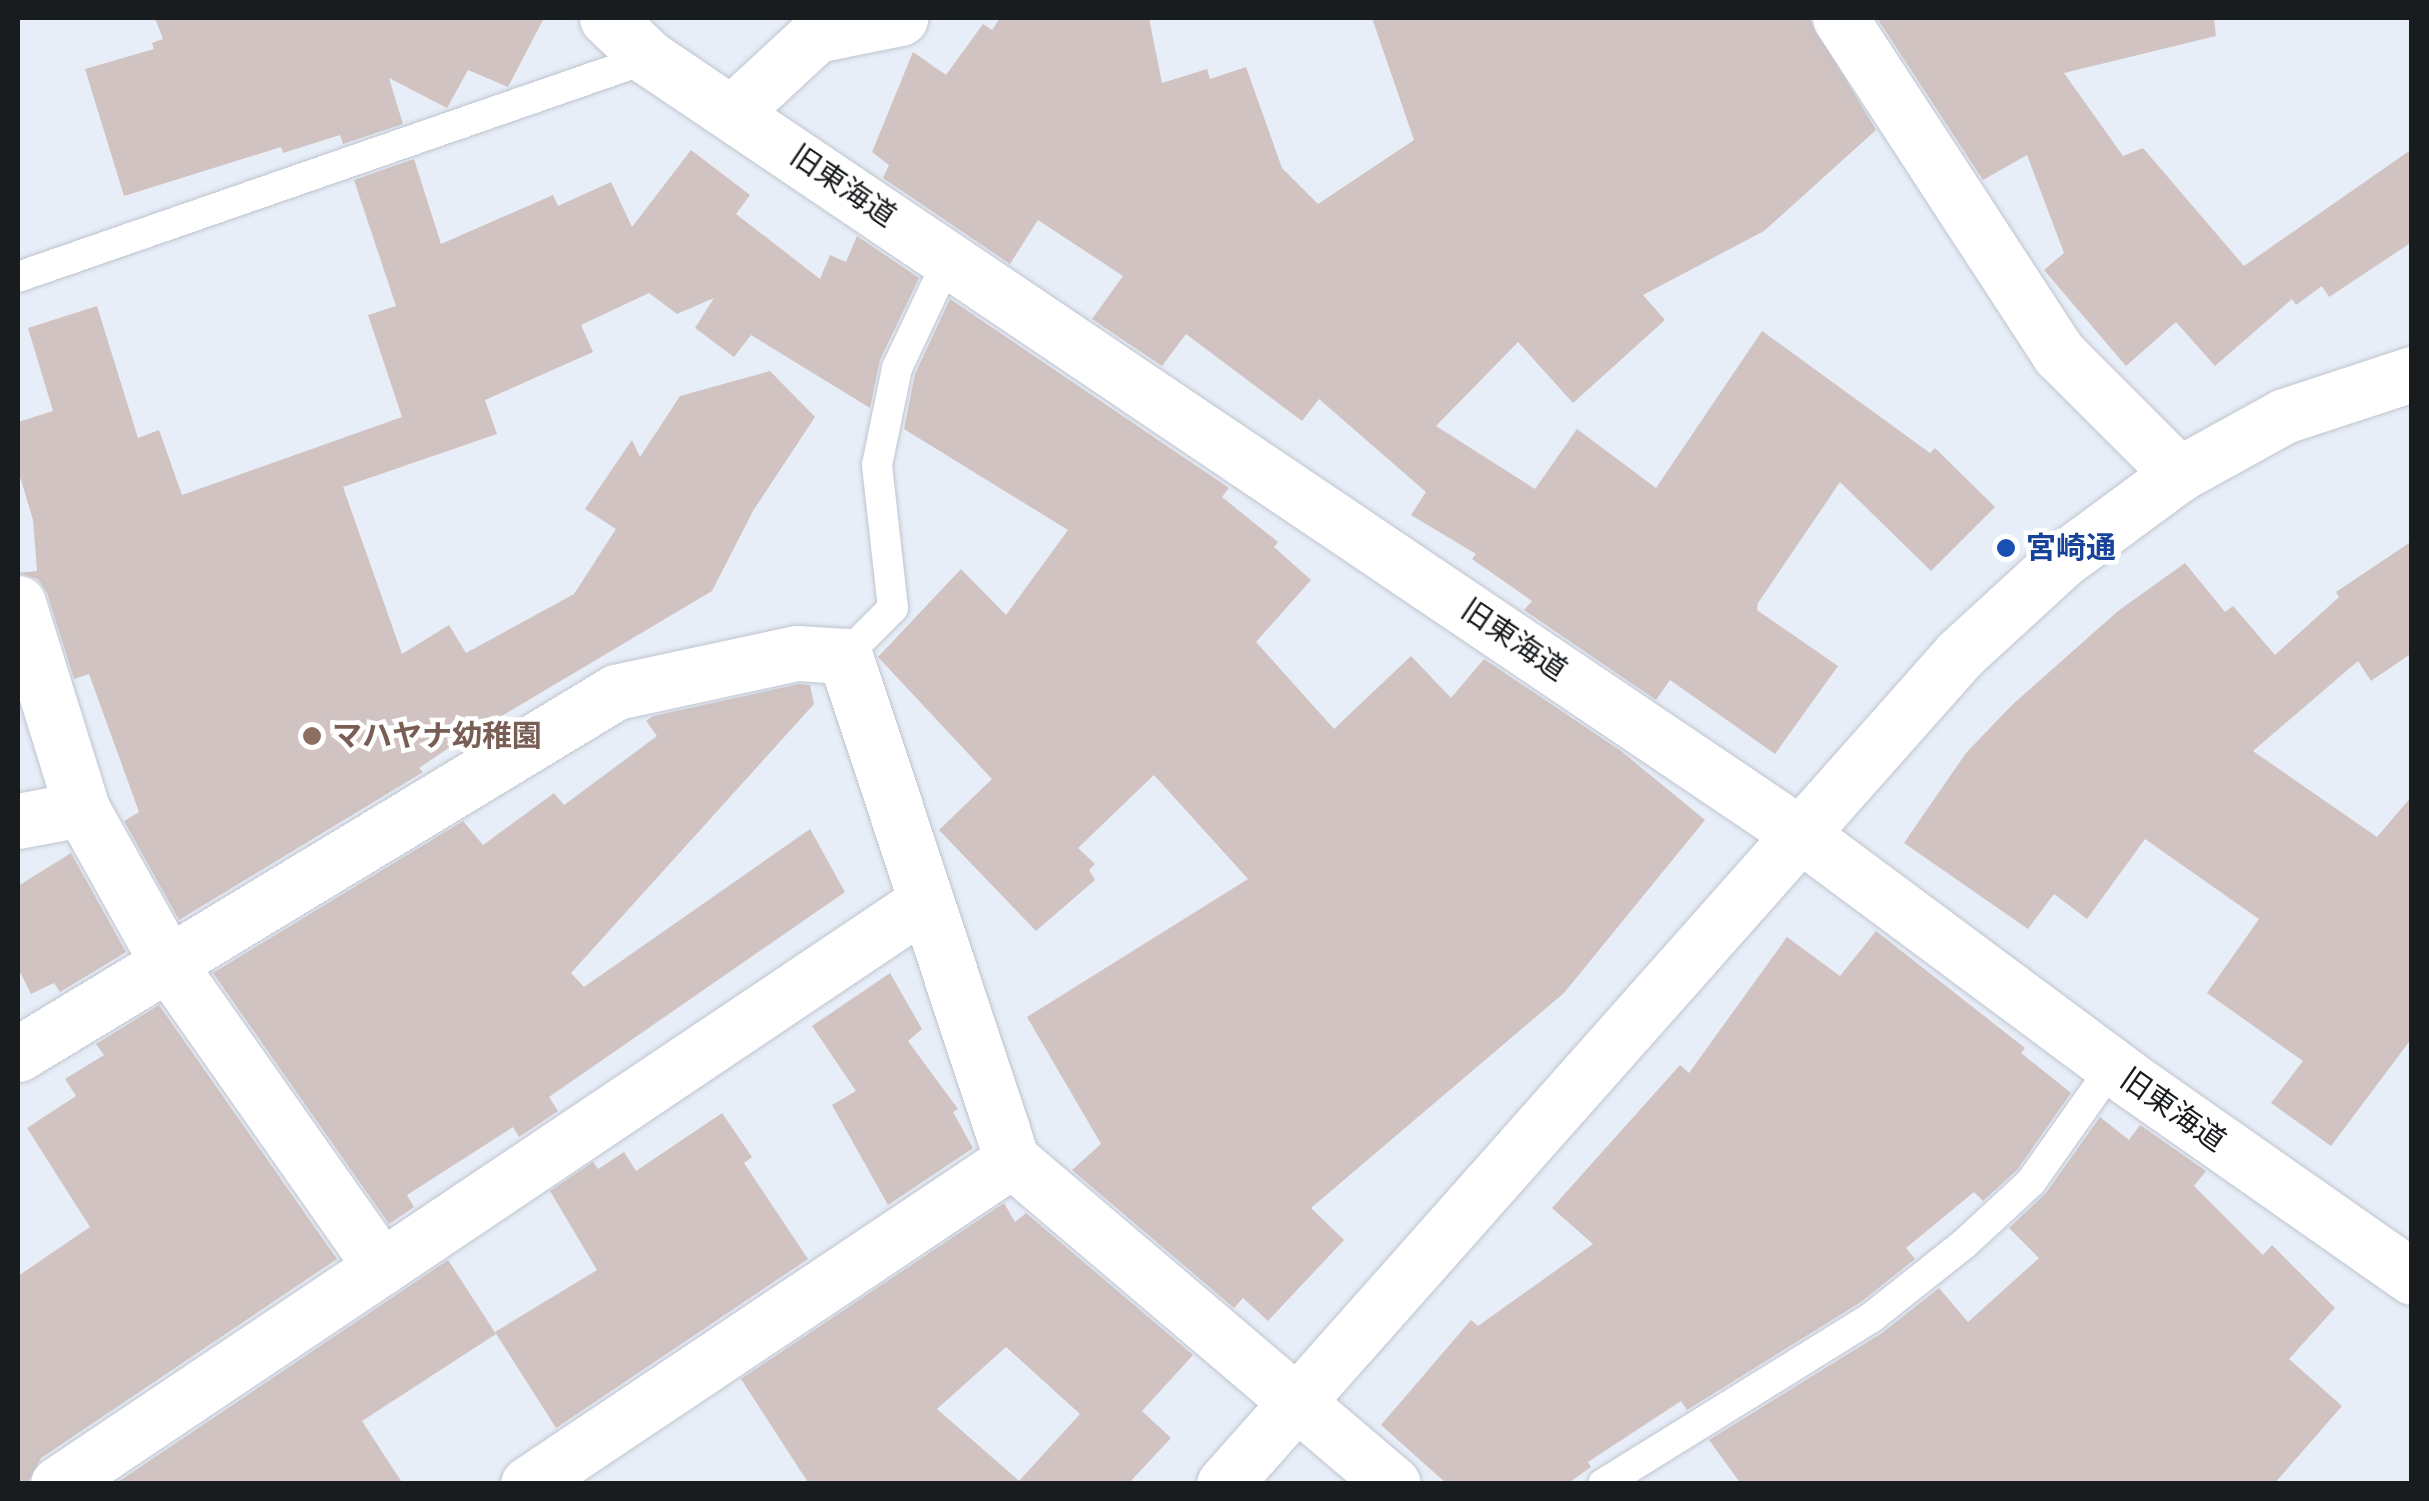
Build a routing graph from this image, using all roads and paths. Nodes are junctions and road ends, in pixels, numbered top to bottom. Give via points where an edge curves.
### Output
1 (607, 18) edge
2 (900, 18) edge
3 (1840, 18) edge
4 (649, 58) junction
5 (734, 111) junction
6 (948, 258) junction
7 (18, 277) edge
8 (2412, 374) edge
9 (2179, 474) junction
10 (18, 603) edge
11 (846, 656) junction
12 (82, 810) junction
13 (18, 821) edge
14 (1800, 834) junction
15 (922, 904) junction
16 (167, 962) junction
17 (18, 1054) edge
18 (2112, 1067) junction
19 (1012, 1160) junction
20 (381, 1267) junction
21 (2412, 1278) edge
22 (1298, 1400) junction
23 (58, 1484) edge
24 (528, 1484) edge
25 (1224, 1484) edge
26 (1394, 1484) edge
27 (1603, 1484) edge

1 - 4 street, 旧東海道
2 - 5 street via 816,35
3 - 9 street via 2059,354
4 - 5 street, 旧東海道
4 - 7 lane
5 - 6 street, 旧東海道
6 - 11 lane via 897,368 878,465 893,608
6 - 14 street, 旧東海道
8 - 9 street via 2284,416
9 - 14 street via 2061,561 1960,654
10 - 12 street
11 - 15 street
11 - 16 street via 797,653 616,692
12 - 13 street
12 - 16 street
14 - 18 street, 旧東海道
14 - 22 street
15 - 19 street
15 - 20 street
16 - 17 street
16 - 20 street
18 - 21 street, 旧東海道
18 - 27 lane via 2030,1182 1948,1256 1872,1318
19 - 22 street via 1229,1349
19 - 24 street
20 - 23 street
22 - 25 street
22 - 26 street

